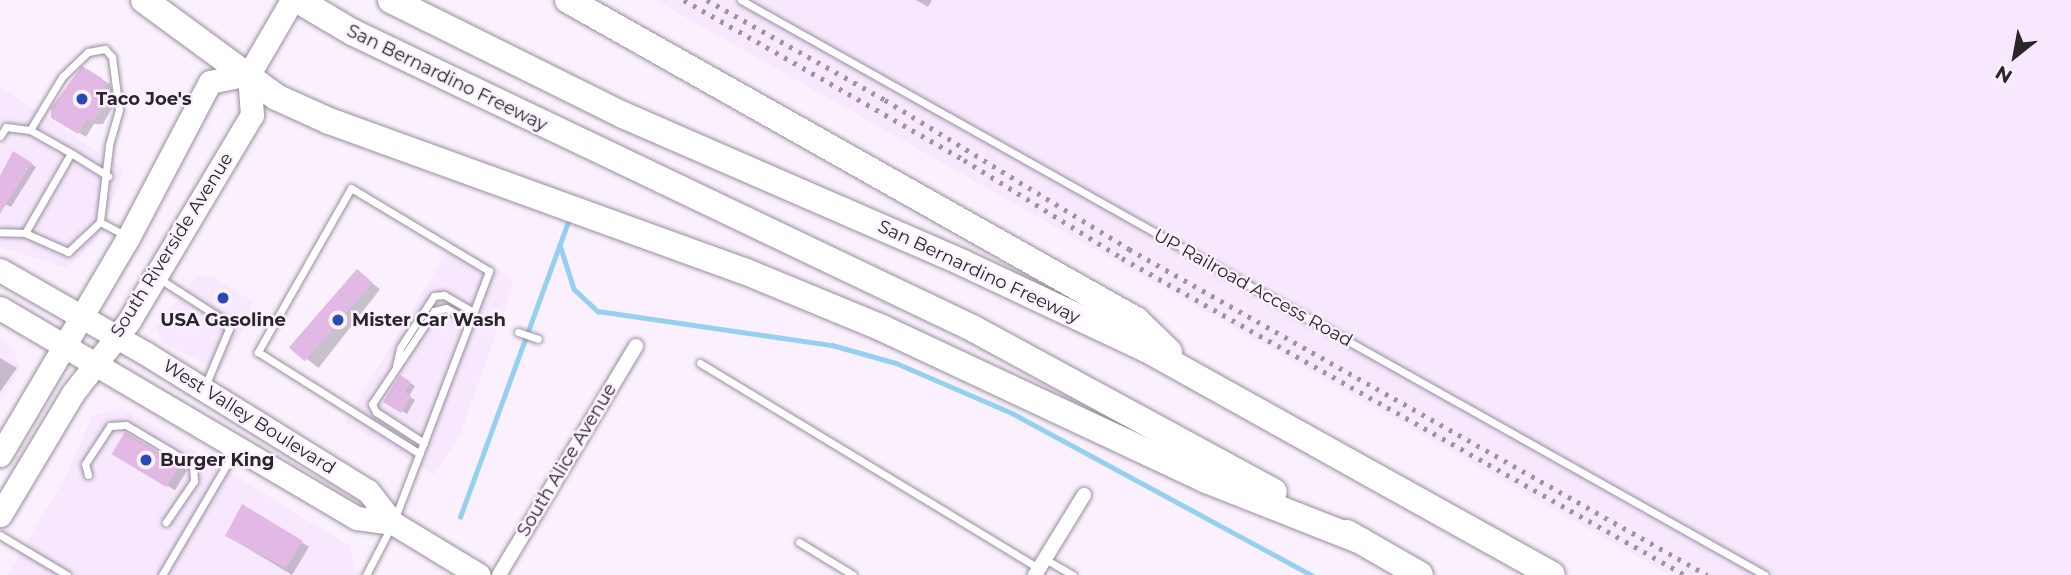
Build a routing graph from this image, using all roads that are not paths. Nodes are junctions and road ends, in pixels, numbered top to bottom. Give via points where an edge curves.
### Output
1 (144, 0) edge
2 (292, 0) edge
3 (298, 0) edge
4 (391, 0) edge
5 (568, 0) edge
6 (741, 0) edge
7 (249, 74) junction
8 (30, 131) junction
9 (0, 136) edge
10 (71, 153) junction
11 (108, 176) junction
12 (100, 222) junction
13 (0, 232) edge
14 (25, 233) junction
15 (128, 237) junction
16 (0, 270) edge
17 (156, 277) junction
18 (0, 308) edge
19 (473, 312) junction
20 (88, 321) junction
21 (470, 322) junction
22 (517, 332) dead end
23 (116, 336) junction
24 (538, 339) dead end
25 (636, 346) dead end
26 (78, 357) junction
27 (700, 363) dead end
28 (396, 366) junction
29 (1190, 372) junction
30 (204, 389) junction
31 (424, 443) junction
32 (236, 449) junction
33 (420, 454) junction
34 (0, 455) edge
35 (88, 475) dead end
36 (1084, 495) dead end
37 (0, 515) edge
38 (166, 522) dead end
39 (393, 523) junction
40 (0, 535) edge
41 (1361, 541) junction
42 (799, 542) dead end
43 (1040, 568) edge
44 (67, 575) edge
45 (162, 575) edge
46 (366, 575) edge
47 (479, 575) edge
48 (499, 575) edge
49 (853, 575) edge
50 (1073, 575) edge
51 (1420, 575) edge
52 (1552, 575) edge
53 (1765, 575) edge

1 - 7 highway
2 - 7 main road
3 - 41 highway, San Bernardino Freeway via 352,32 584,145 974,329
4 - 29 highway, San Bernardino Freeway via 599,104 963,263
5 - 29 highway via 1136,320
6 - 53 lane, UP Railroad Access Road
7 - 15 main road, South Riverside Avenue via 210,82
7 - 17 main road, South Riverside Avenue via 253,115 177,235
7 - 41 highway via 276,97 329,121 756,276 882,328 1206,480
8 - 9 lane via 6,127
8 - 10 lane
8 - 11 lane via 62,77 94,48 105,49 112,57 120,110 109,146
10 - 11 lane
10 - 14 lane
11 - 12 lane
12 - 14 lane via 68,251
12 - 15 lane
13 - 14 lane
15 - 20 main road, South Riverside Avenue
16 - 20 main road, West Valley Boulevard
17 - 23 main road, South Riverside Avenue
17 - 30 lane via 222,319 229,329
18 - 26 main road, West Valley Boulevard
19 - 21 lane
19 - 28 lane via 444,295 434,296 400,348
19 - 33 lane via 489,271 351,188 258,352
20 - 23 main road, West Valley Boulevard
20 - 26 main road, South Riverside Avenue
21 - 28 lane via 446,308 434,311
21 - 31 lane
22 - 24 lane
23 - 26 main road, South Riverside Avenue
23 - 30 main road, West Valley Boulevard
25 - 48 street, South Alice Avenue
26 - 32 main road, West Valley Boulevard
26 - 34 main road, South Riverside Avenue
26 - 37 main road, South Riverside Avenue
27 - 43 lane
28 - 31 lane via 372,404 376,412
29 - 52 highway, San Bernardino Freeway
30 - 39 main road, West Valley Boulevard via 368,491
31 - 33 lane
32 - 39 main road, West Valley Boulevard via 357,518
32 - 45 lane
33 - 39 lane
35 - 38 lane via 85,464 110,426 126,425 170,451 192,466 194,481
36 - 43 street
39 - 46 lane
39 - 47 main road, West Valley Boulevard
40 - 44 lane
41 - 51 highway, San Bernardino Freeway
42 - 49 lane
43 - 50 lane

